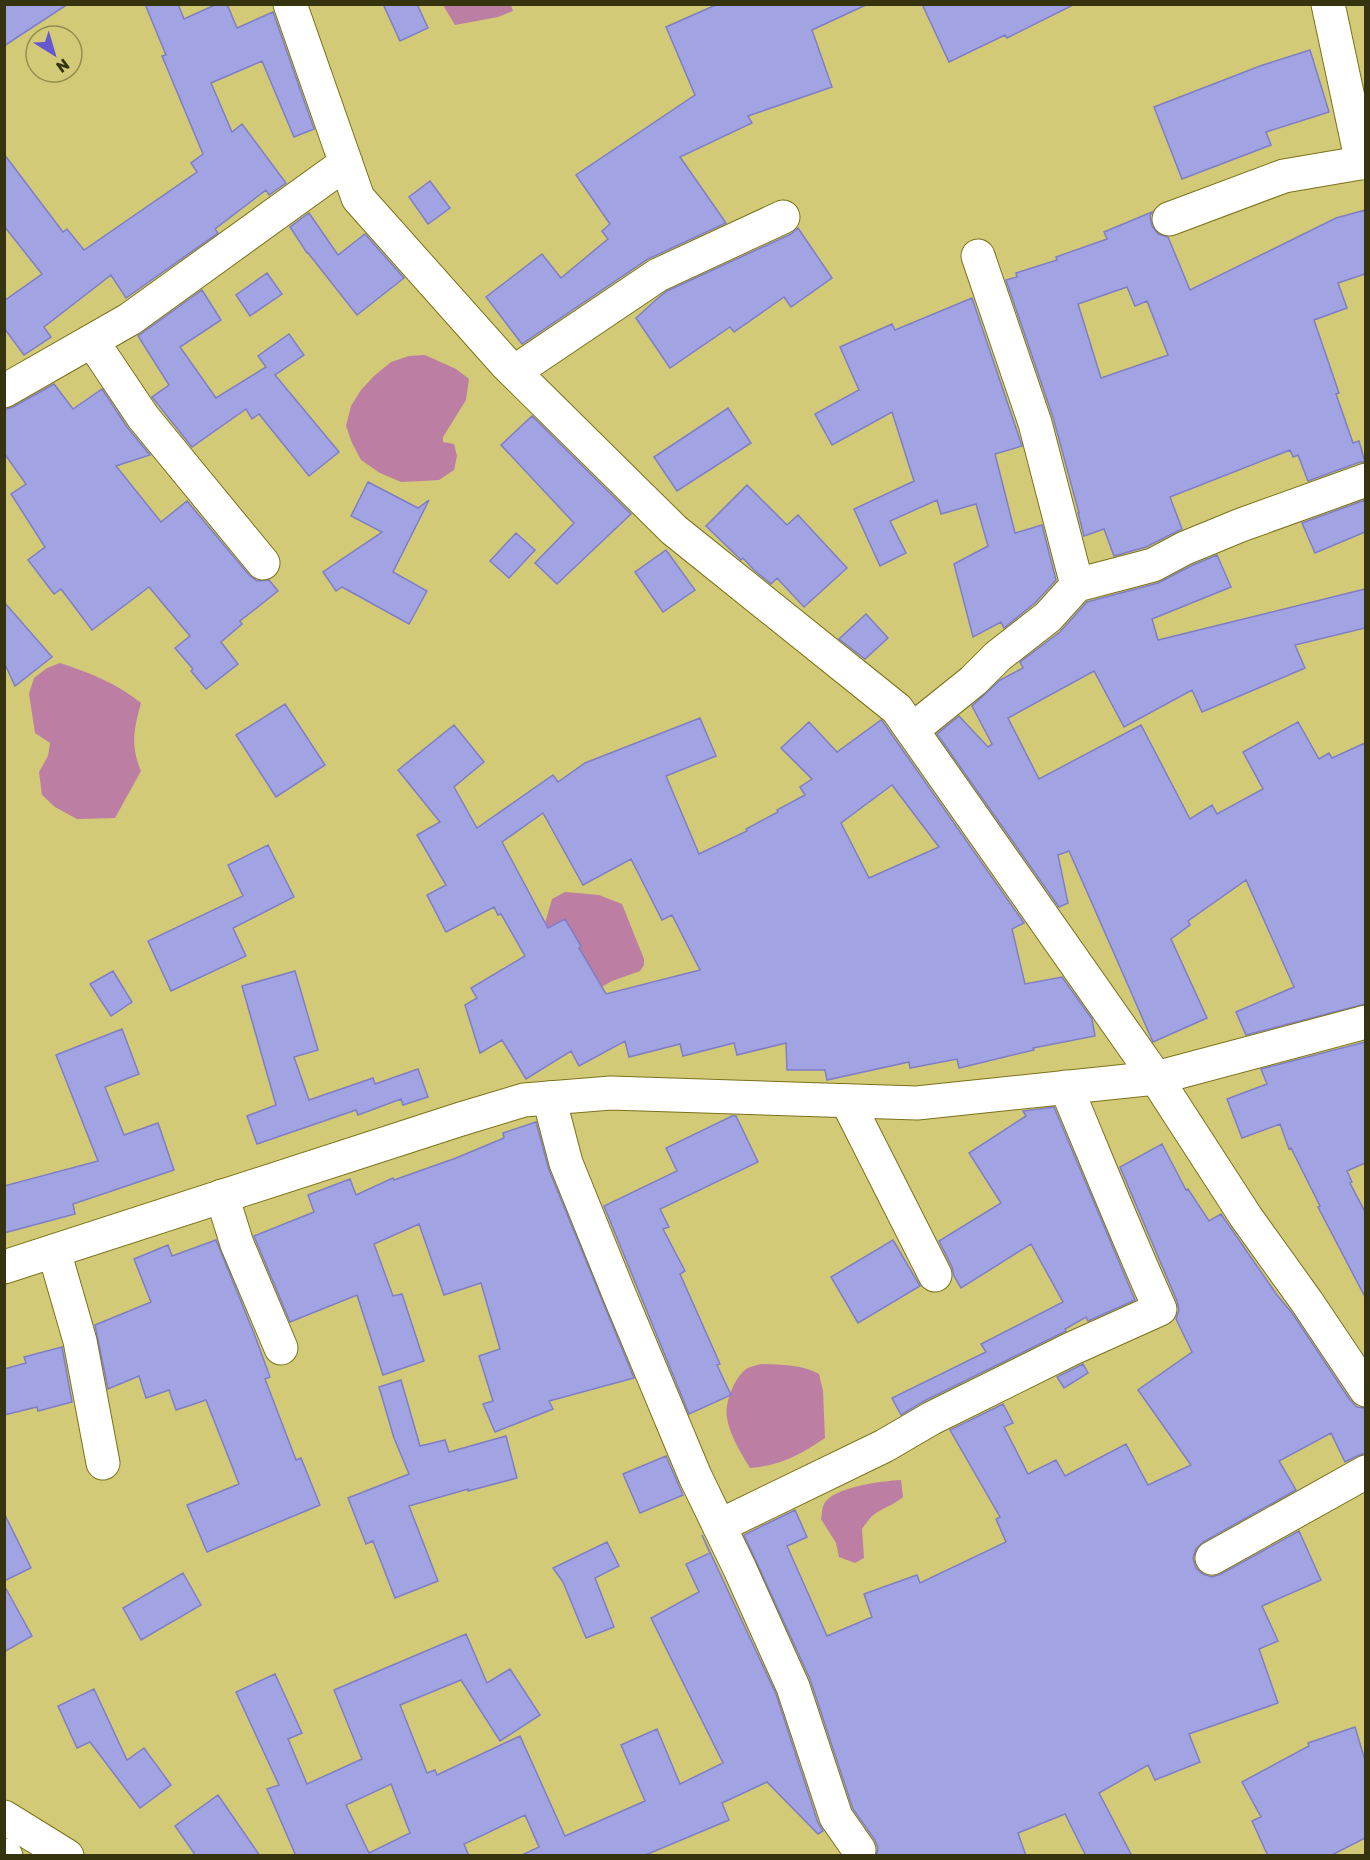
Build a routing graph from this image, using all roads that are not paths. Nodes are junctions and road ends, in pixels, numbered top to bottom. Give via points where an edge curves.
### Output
1 (290, 4) edge
2 (1328, 4) edge
3 (346, 163) junction
4 (1364, 163) edge
5 (783, 217) dead end
6 (1169, 219) dead end
7 (978, 256) dead end
8 (92, 341) junction
9 (514, 372) junction
10 (4, 391) edge
11 (1365, 480) edge
12 (263, 563) dead end
13 (1077, 585) junction
14 (912, 730) junction
15 (1365, 1022) edge
16 (1156, 1078) junction
17 (1066, 1087) junction
18 (549, 1098) junction
19 (847, 1101) junction
20 (222, 1196) junction
21 (54, 1251) junction
22 (4, 1267) edge
23 (934, 1275) dead end
24 (282, 1348) dead end
25 (1365, 1390) edge
26 (103, 1463) dead end
27 (1365, 1472) edge
28 (719, 1526) junction
29 (1212, 1558) dead end
30 (4, 1817) edge
31 (859, 1850) dead end
32 (67, 1856) edge

1 - 3 street
2 - 4 street
3 - 8 street via 130,320
3 - 9 street via 358,198
4 - 6 street via 1284,176
5 - 9 street via 658,275
7 - 13 street via 1035,423
8 - 10 street
8 - 12 street via 143,417
9 - 14 street via 674,530 897,709
11 - 13 street via 1232,529 1153,565
13 - 14 street via 1048,617
14 - 16 street
15 - 16 street
16 - 17 street
16 - 25 street
17 - 19 street via 917,1103
17 - 28 street via 1160,1309 1071,1349
18 - 19 street via 611,1093
18 - 20 street via 524,1100
18 - 28 street via 566,1163
19 - 23 street
20 - 21 street
20 - 24 street via 237,1244
21 - 22 street
21 - 26 street via 80,1341
27 - 29 street
28 - 31 street via 793,1687 836,1817
30 - 32 street

